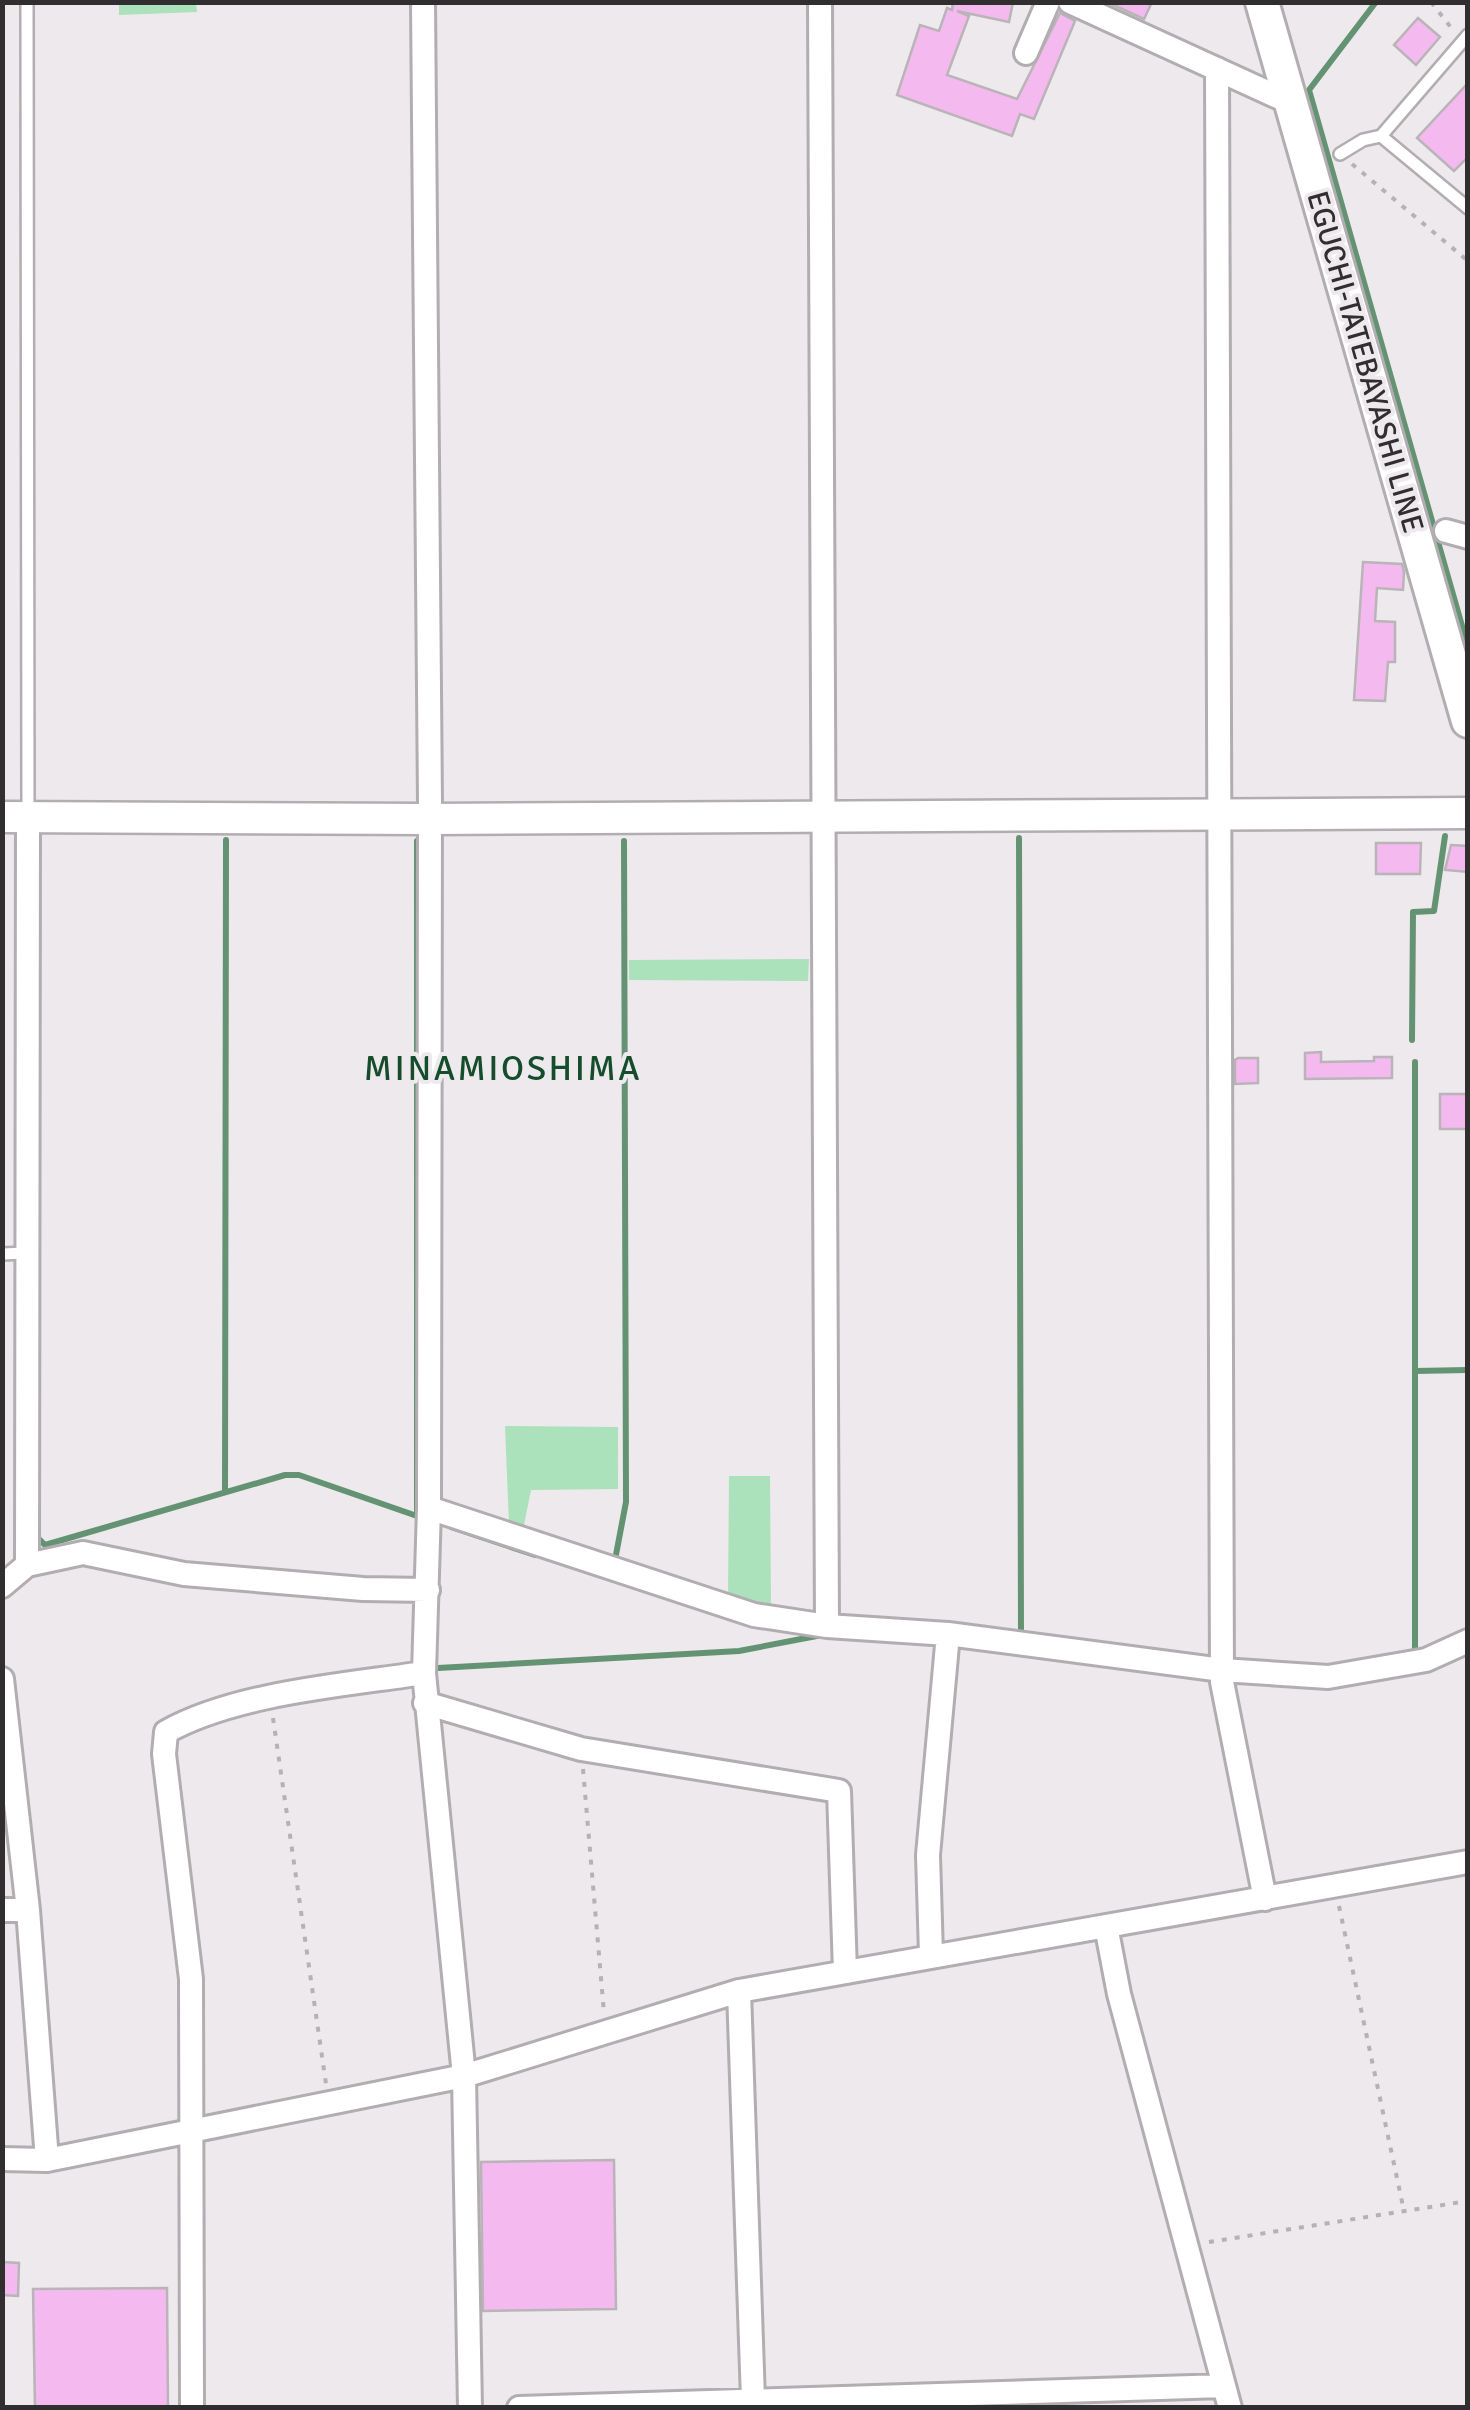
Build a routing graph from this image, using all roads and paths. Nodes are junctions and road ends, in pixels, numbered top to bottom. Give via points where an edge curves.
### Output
1 (28, 2) edge
2 (423, 2) edge
3 (820, 2) edge
4 (1048, 2) edge
5 (1070, 2) edge
6 (1262, 2) edge
7 (1431, 2) edge
8 (1466, 40) edge
9 (1026, 53) dead end
10 (1216, 69) junction
11 (1291, 103) junction
12 (1381, 136) junction
13 (1340, 154) joint
14 (1467, 208) edge
15 (1468, 261) edge
16 (1468, 721) edge
17 (1468, 813) edge
18 (1219, 814) junction
19 (825, 815) junction
20 (15, 817) edge
21 (430, 819) junction
22 (14, 1253) edge
23 (430, 1508) junction
24 (27, 1565) junction
25 (2, 1586) edge
26 (428, 1590) junction
27 (827, 1626) junction
28 (948, 1634) junction
29 (1468, 1640) edge
30 (1222, 1670) junction
31 (424, 1673) junction
32 (2, 1679) edge
33 (270, 1698) junction
34 (425, 1704) junction
35 (581, 1749) junction
36 (1468, 1862) edge
37 (1335, 1886) junction
38 (1265, 1899) junction
39 (2, 1910) edge
40 (28, 1910) junction
41 (1106, 1926) junction
42 (931, 1955) junction
43 (845, 1972) junction
44 (739, 1991) junction
45 (606, 2032) junction
46 (464, 2076) junction
47 (329, 2104) junction
48 (191, 2133) junction
49 (2, 2159) edge
50 (48, 2160) junction
51 (1468, 2200) edge
52 (1404, 2211) junction
53 (1185, 2246) junction
54 (1227, 2397) edge
55 (753, 2400) junction
56 (192, 2408) edge
57 (470, 2408) edge
58 (519, 2408) edge

1 - 20 lane
2 - 21 street
3 - 19 street
4 - 9 street
5 - 10 street
6 - 11 main road, EGUCHI-TATEBAYASHI LINE
7 - 8 path
8 - 12 lane
10 - 11 street
10 - 18 street
11 - 16 main road, EGUCHI-TATEBAYASHI LINE
12 - 13 lane
12 - 14 lane
13 - 15 path
17 - 18 street
18 - 19 street
18 - 30 street
19 - 21 street
19 - 27 street
20 - 21 street
20 - 22 street
21 - 23 street
22 - 24 street
23 - 26 street
23 - 27 street via 754,1615
24 - 25 street
24 - 26 street via 83,1553 184,1574
26 - 31 street
27 - 28 street
28 - 30 street
28 - 42 street via 928,1855
29 - 30 street via 1426,1660 1328,1677
30 - 38 street
31 - 33 street
31 - 34 street
32 - 40 street
33 - 47 path
33 - 48 street via 190,1718 166,1732 192,1979
34 - 35 street
34 - 46 street
35 - 43 street via 839,1791
35 - 45 path
36 - 37 street
37 - 38 street
37 - 52 path
38 - 41 street
39 - 40 street
40 - 50 street
41 - 42 street
41 - 53 street
42 - 43 street
43 - 44 street
44 - 45 street
44 - 55 street
45 - 46 street
46 - 47 street
46 - 57 street
47 - 48 street
48 - 50 street
48 - 56 street
49 - 50 street
51 - 52 path
52 - 53 path
53 - 54 street
54 - 55 street
55 - 58 street

